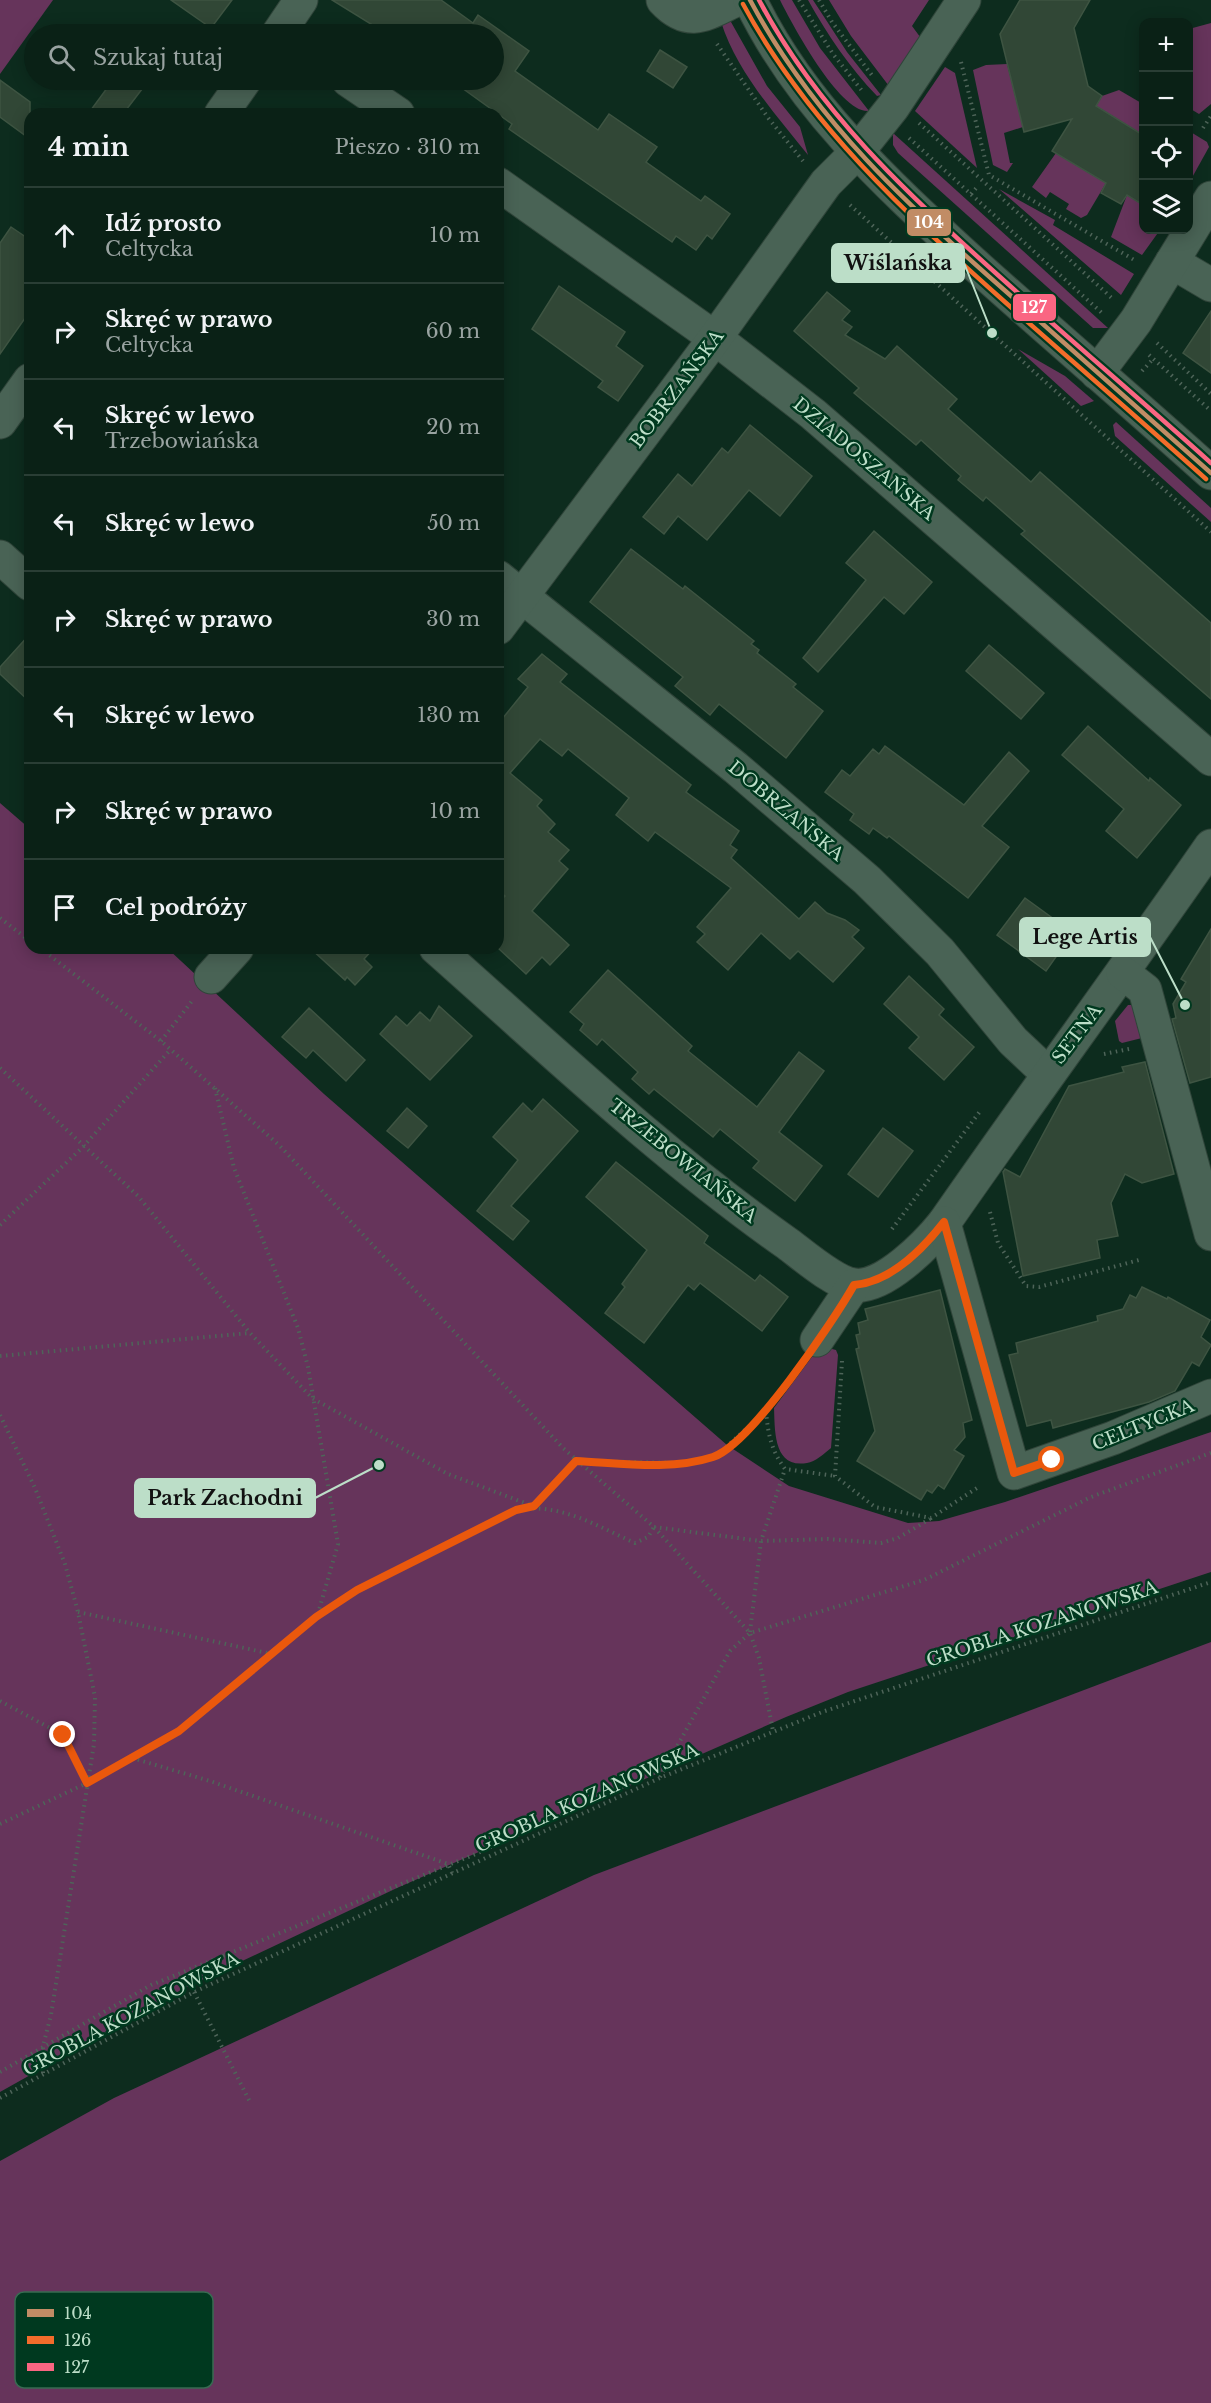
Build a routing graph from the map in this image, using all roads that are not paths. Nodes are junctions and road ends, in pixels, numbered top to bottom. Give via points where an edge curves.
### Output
1 (301, 0) edge
2 (663, 0) edge
3 (736, 0) edge
4 (750, 0) edge
5 (964, 0) edge
6 (286, 24) edge
7 (238, 90) edge
8 (363, 90) edge
9 (225, 108) edge
10 (389, 108) edge
11 (858, 151) junction
12 (504, 188) edge
13 (1211, 198) edge
14 (1167, 269) junction
15 (1211, 285) edge
16 (716, 338) junction
17 (1097, 373) junction
18 (24, 388) edge
19 (0, 422) edge
20 (1211, 473) edge
21 (0, 557) edge
22 (24, 579) edge
23 (510, 586) edge
24 (504, 606) edge
25 (1211, 759) edge
26 (1211, 846) edge
27 (232, 954) edge
28 (443, 954) edge
29 (1123, 973) junction
30 (211, 977) road end
31 (1047, 1073) junction
32 (944, 1222) junction
33 (1211, 1234) edge
34 (854, 1285) junction
35 (829, 1346) road end
36 (1211, 1396) edge

1 - 6 street
2 - 3 street via 686,17 702,15
4 - 11 street via 799,82
5 - 11 street, BOBRZAŃSKA via 902,119
7 - 9 street
8 - 10 street
11 - 16 street, BOBRZAŃSKA via 826,183
11 - 17 street via 915,210
12 - 16 street, DZIADOSZAŃSKA
13 - 14 street
14 - 15 street
14 - 17 street via 1131,328
16 - 23 street, BOBRZAŃSKA
16 - 25 street, DZIADOSZAŃSKA via 813,414
17 - 20 street
18 - 19 street
21 - 22 street
23 - 24 street, BOBRZAŃSKA
23 - 31 street, DOBRZAŃSKA via 736,768 867,880 940,952 1013,1041
26 - 29 street, SETNA
27 - 30 street
28 - 34 street, TRZEBOWIAŃSKA via 626,1116 740,1210 826,1271
29 - 31 street, SETNA
29 - 33 street via 1145,990
31 - 32 street, SETNA
32 - 34 street via 928,1243 887,1274 868,1284
32 - 36 street, CELTYCKA via 1014,1473 1113,1438
34 - 35 street

